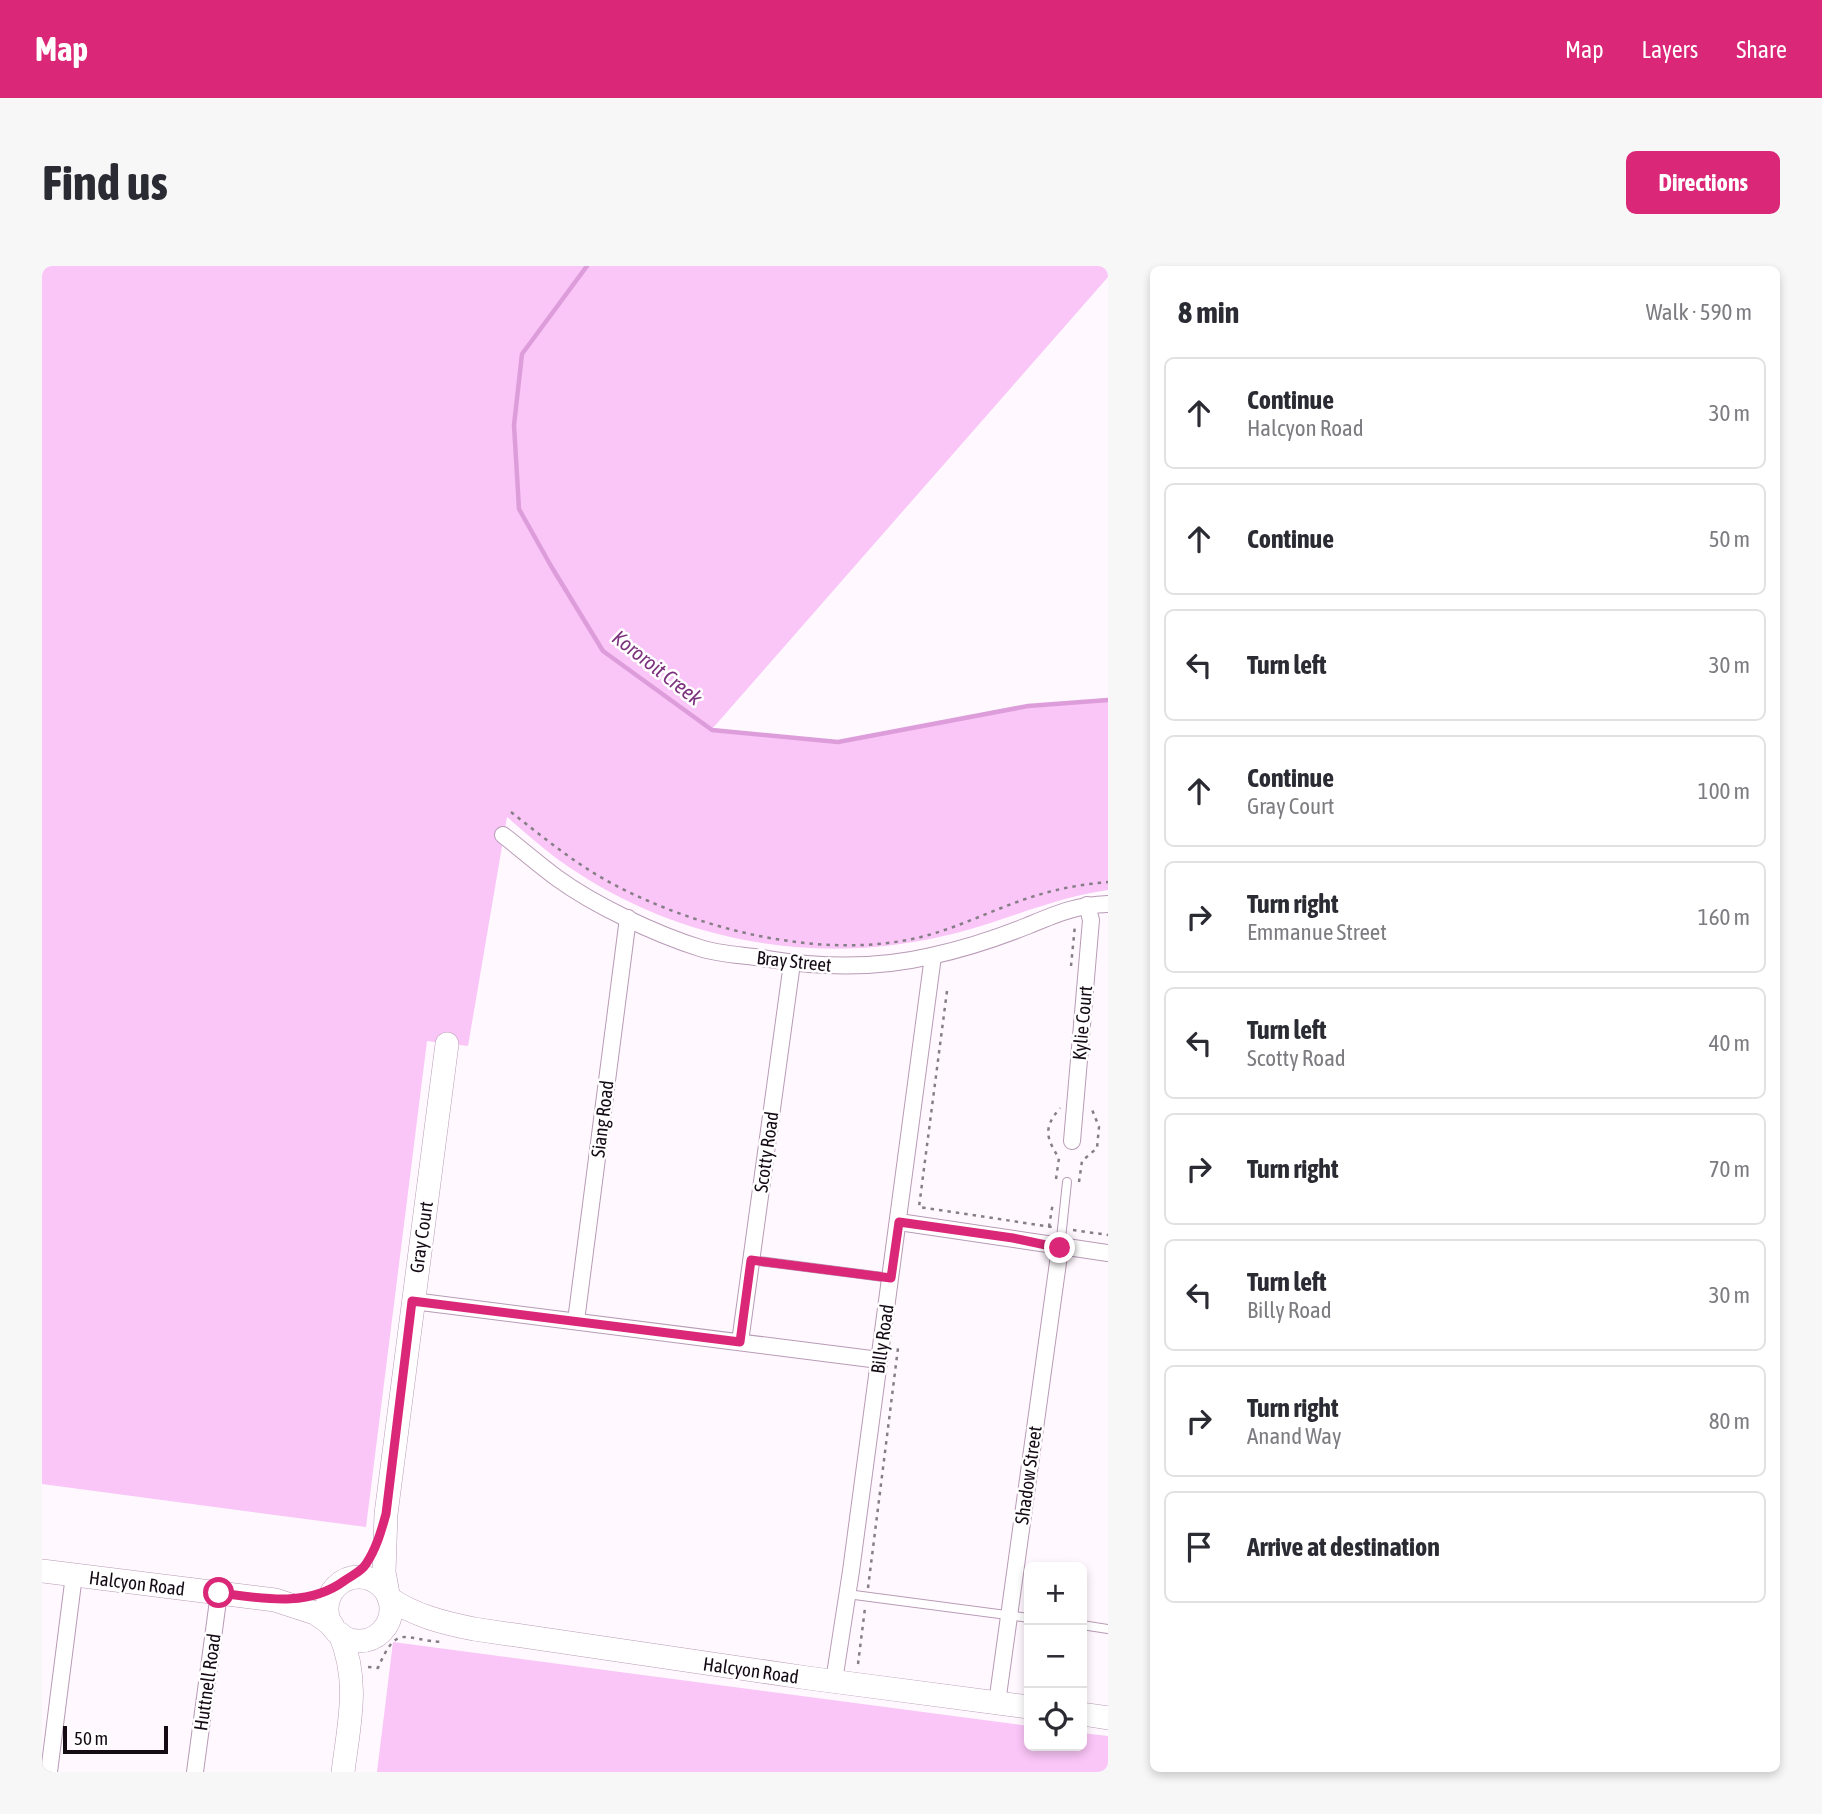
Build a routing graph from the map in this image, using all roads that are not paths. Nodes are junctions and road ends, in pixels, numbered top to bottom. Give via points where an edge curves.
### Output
1 (503, 835) dead end
2 (1108, 904) edge
3 (1087, 905) junction
4 (628, 918) junction
5 (933, 956) junction
6 (792, 963) junction
7 (447, 1044) dead end
8 (1072, 1141) dead end
9 (1067, 1182) dead end
10 (899, 1222) junction
11 (1060, 1248) junction
12 (1108, 1253) edge
13 (751, 1260) junction
14 (891, 1278) junction
15 (412, 1301) junction
16 (576, 1321) junction
17 (740, 1342) junction
18 (880, 1360) junction
19 (386, 1514) junction
20 (42, 1571) edge
21 (74, 1575) junction
22 (339, 1585) junction
23 (219, 1593) junction
24 (847, 1594) junction
25 (388, 1596) junction
26 (275, 1600) junction
27 (1009, 1616) junction
28 (1024, 1618) edge
29 (1087, 1626) edge
30 (474, 1629) junction
31 (1108, 1629) edge
32 (336, 1630) junction
33 (377, 1635) junction
34 (834, 1681) junction
35 (352, 1703) junction
36 (997, 1703) junction
37 (1024, 1706) edge
38 (1087, 1715) edge
39 (1108, 1718) edge
40 (49, 1772) edge
41 (195, 1772) edge
42 (343, 1772) edge

1 - 4 street, Bray Street via 559,879
2 - 3 street, Bray Street
3 - 5 street, Bray Street
3 - 8 street, Kylie Court via 1091,920
4 - 6 street, Bray Street via 701,948
4 - 16 street, Siang Road
5 - 6 street, Bray Street via 852,967
5 - 10 street, Billy Road
6 - 13 street, Scotty Road
7 - 15 street, Gray Court
9 - 11 lane
10 - 11 street
10 - 14 street, Billy Road
11 - 12 street
11 - 27 street, Shadow Street
13 - 14 lane
13 - 17 street, Scotty Road
14 - 18 street, Billy Road
15 - 16 street
15 - 19 street, Gray Court
16 - 17 street
17 - 18 street
18 - 24 street, Billy Road
19 - 22 street via 380,1538 363,1568
19 - 25 street
20 - 21 street, Halcyon Road
21 - 23 street, Halcyon Road
21 - 40 street
22 - 25 street via 363,1577 381,1586
22 - 26 street via 320,1595
22 - 32 street via 327,1609
23 - 26 street, Halcyon Road
23 - 41 street, Huttnell Road
24 - 27 lane
24 - 34 street, Billy Road
25 - 30 street via 402,1607 441,1622
25 - 33 street via 391,1614
26 - 32 street via 315,1613
27 - 28 lane
27 - 36 street, Shadow Street
29 - 31 lane
30 - 33 street via 399,1628
30 - 34 street, Halcyon Road
32 - 33 street via 353,1640
32 - 35 street via 350,1657
33 - 35 street
34 - 36 street, Halcyon Road
35 - 42 street
36 - 37 street, Halcyon Road
38 - 39 street

